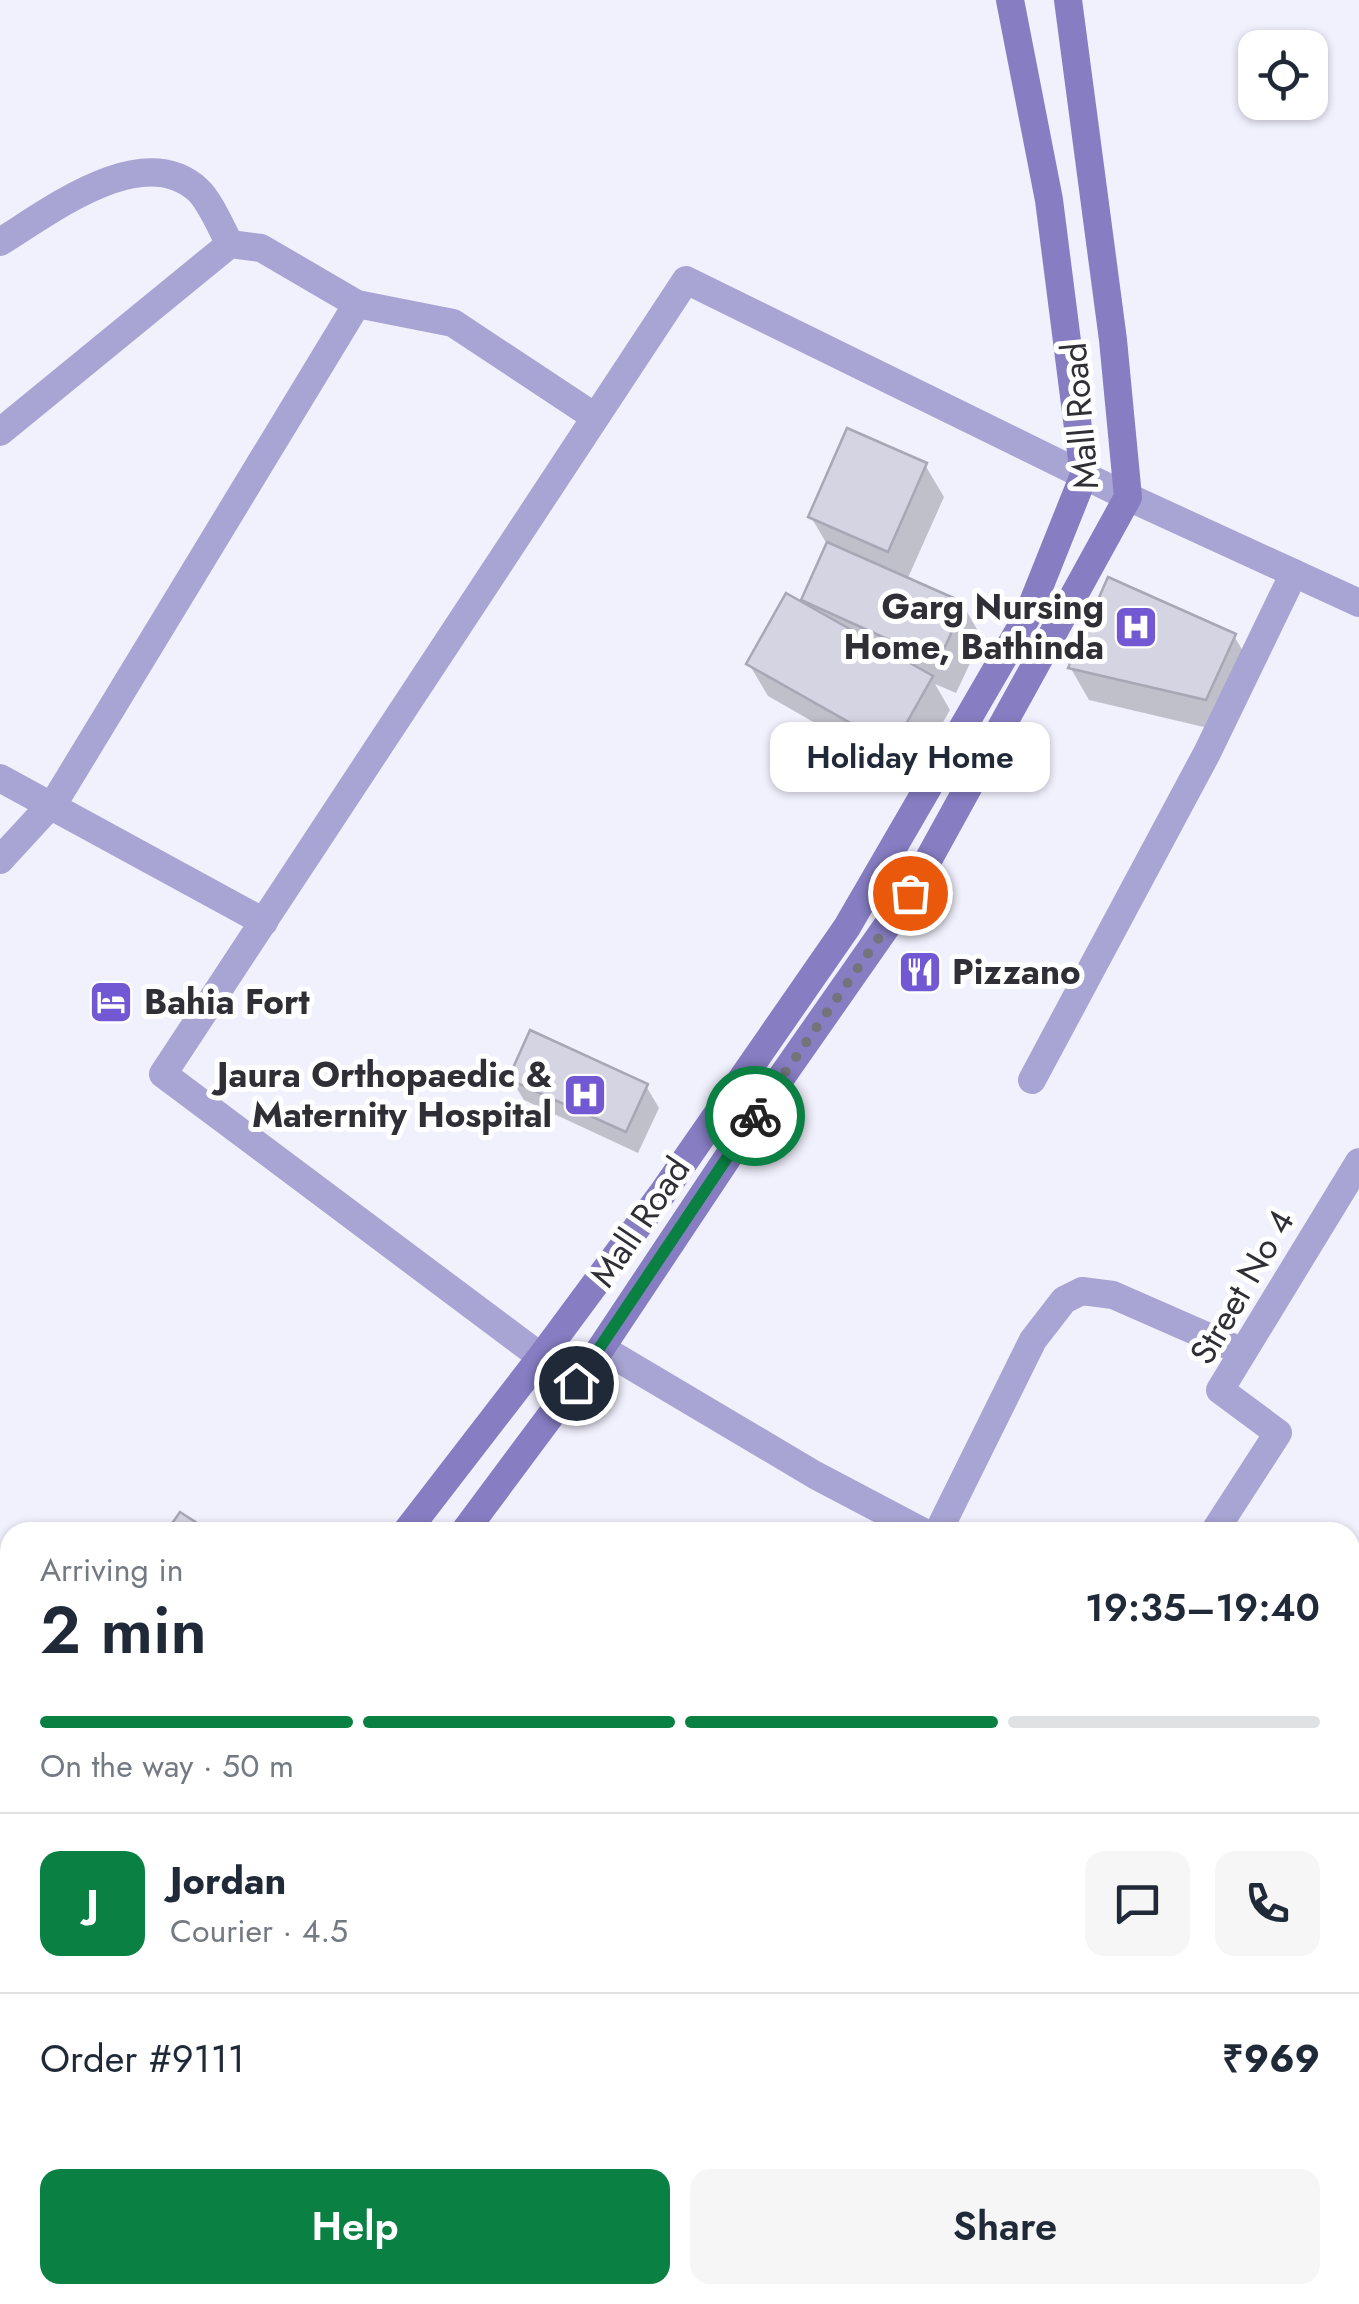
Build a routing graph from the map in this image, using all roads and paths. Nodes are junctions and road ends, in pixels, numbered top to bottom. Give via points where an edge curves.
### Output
1 (1010, 0) edge
2 (1068, 0) edge
3 (0, 242) edge
4 (230, 244) junction
5 (357, 304) junction
6 (596, 417) junction
7 (0, 432) edge
8 (1084, 475) junction
9 (1128, 497) junction
10 (1294, 573) junction
11 (1359, 604) edge
12 (0, 778) edge
13 (50, 805) junction
14 (0, 860) edge
15 (264, 922) junction
16 (1032, 1080) dead end
17 (1359, 1162) edge
18 (602, 1348) junction
19 (1243, 1352) junction
20 (542, 1357) junction
21 (414, 1522) edge
22 (472, 1522) edge
23 (904, 1522) edge
24 (943, 1522) edge
25 (1220, 1522) edge

1 - 8 main road via 1049,200
2 - 9 main road, Mall Road
3 - 4 street via 92,186 148,171 176,176 200,191
4 - 5 street via 261,248
4 - 7 street
5 - 6 street via 453,324
5 - 13 street
6 - 8 street via 686,280
6 - 15 street
8 - 9 street
8 - 20 main road via 1028,614 847,927
9 - 10 street
9 - 18 main road, Mall Road via 910,893
10 - 11 street
10 - 16 street
12 - 13 street
13 - 14 street
13 - 15 street
15 - 20 street via 162,1074
17 - 19 street, Street No 4
18 - 22 main road, Mall Road
18 - 23 street
19 - 24 street via 1113,1295 1082,1291 1064,1300 1033,1340
19 - 25 street, Street No 4 via 1220,1390 1278,1433
20 - 21 main road

